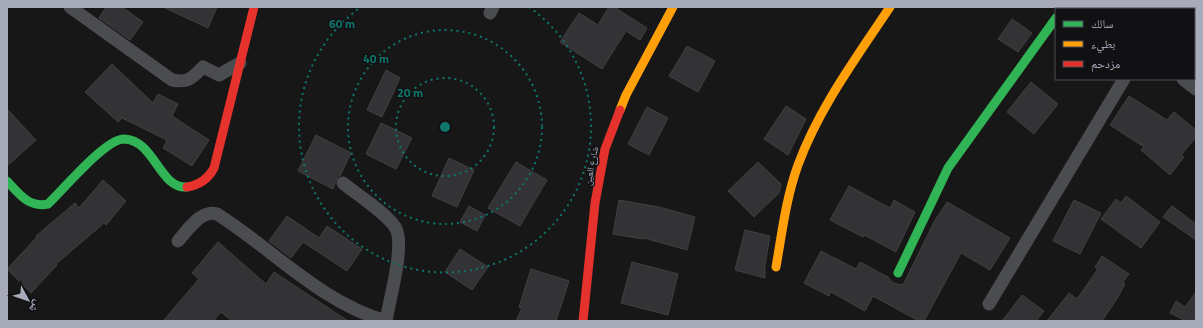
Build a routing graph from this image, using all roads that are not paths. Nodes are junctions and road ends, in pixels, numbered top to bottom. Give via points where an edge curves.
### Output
1 (70, 7) edge
2 (673, 7) edge
3 (890, 7) edge
4 (253, 8) edge
5 (1055, 19) edge
6 (240, 64) junction
7 (1123, 80) edge
8 (1184, 80) edge
9 (1196, 89) edge
10 (7, 181) edge
11 (343, 183) dead end
12 (178, 240) dead end
13 (776, 267) dead end
14 (898, 273) dead end
15 (989, 304) dead end
16 (371, 319) edge
17 (386, 321) edge
18 (583, 321) edge

1 - 6 street via 172,80 191,79 203,68 219,75
2 - 18 street, شارع العين via 626,95 605,148 595,203
3 - 13 street via 832,98 805,149 793,182
4 - 6 street
5 - 14 street via 948,168
6 - 10 street via 214,168 202,183 187,186 173,182 144,146 131,139 110,144 48,204 29,204
7 - 15 street
8 - 9 street
11 - 17 street via 389,221 398,232 400,247
12 - 16 street via 202,215 212,212 217,214 334,299
16 - 17 street

